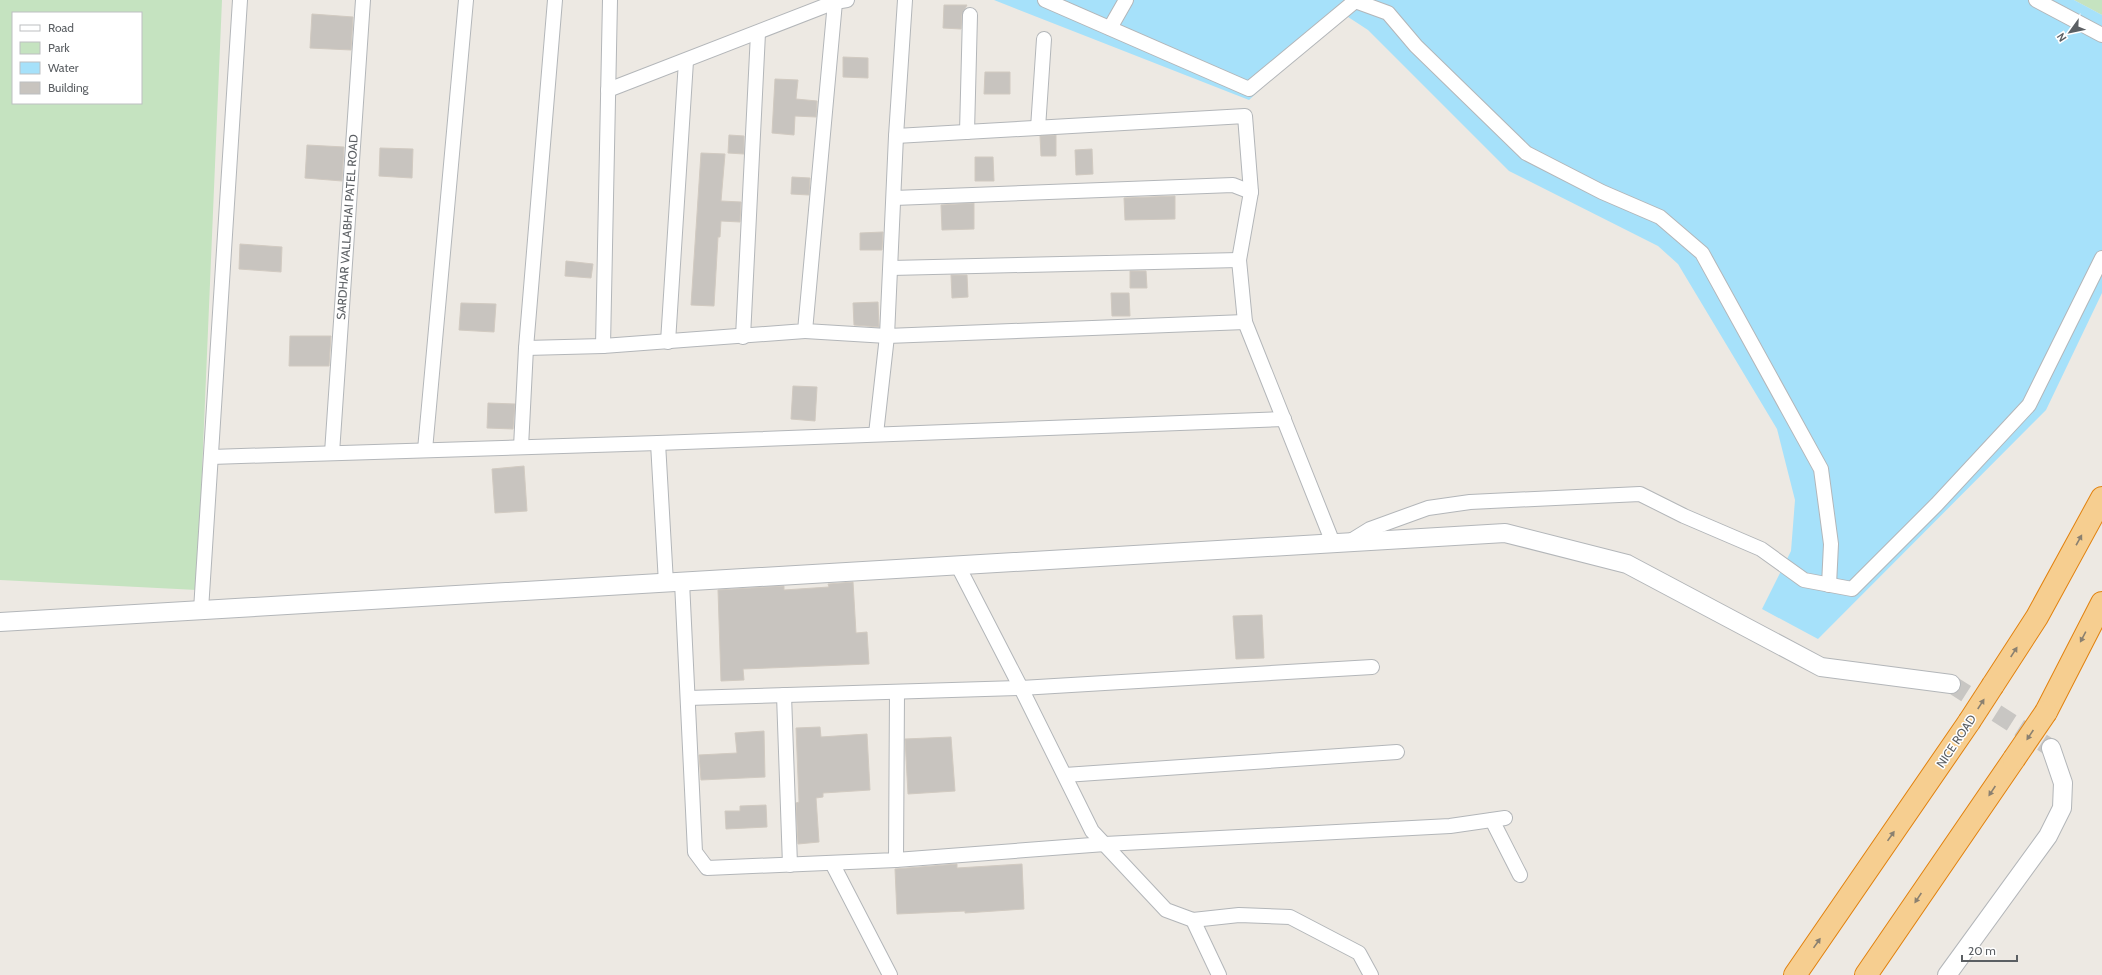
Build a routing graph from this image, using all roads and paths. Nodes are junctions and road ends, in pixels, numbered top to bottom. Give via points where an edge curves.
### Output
1 (240, 0) edge
2 (363, 0) edge
3 (466, 0) edge
4 (555, 0) edge
5 (610, 0) edge
6 (905, 0) edge
7 (1045, 0) edge
8 (1126, 0) edge
9 (2036, 0) edge
10 (841, 1) edge
11 (970, 15) dead end
12 (1110, 28) junction
13 (758, 33) junction
14 (2102, 35) edge
15 (1044, 38) dead end
16 (686, 61) junction
17 (608, 90) junction
18 (1038, 128) junction
19 (967, 132) junction
20 (896, 136) junction
21 (1251, 192) junction
22 (894, 198) junction
23 (2102, 258) edge
24 (1239, 260) junction
25 (891, 268) junction
26 (1245, 322) junction
27 (805, 331) junction
28 (887, 336) junction
29 (743, 337) junction
30 (668, 342) junction
31 (603, 346) junction
32 (526, 348) junction
33 (1284, 419) junction
34 (876, 434) junction
35 (658, 443) junction
36 (521, 447) junction
37 (425, 450) junction
38 (332, 453) junction
39 (211, 457) junction
40 (2102, 498) edge
41 (1341, 543) junction
42 (958, 566) junction
43 (674, 582) junction
44 (1829, 585) junction
45 (2102, 603) edge
46 (201, 610) junction
47 (0, 622) edge
48 (1372, 667) dead end
49 (1951, 684) tunnel mouth
50 (1022, 688) junction
51 (897, 692) junction
52 (784, 695) junction
53 (688, 698) junction
54 (2051, 748) tunnel mouth
55 (1397, 752) dead end
56 (1065, 775) junction
57 (1105, 844) junction
58 (896, 860) junction
59 (832, 863) junction
60 (790, 865) junction
61 (1520, 875) dead end
62 (1194, 920) junction
63 (890, 975) edge
64 (1219, 975) edge
65 (1371, 975) edge
66 (1795, 975) edge
67 (1866, 975) edge
68 (1947, 975) edge

1 - 39 street
2 - 38 street, SARDHAR VALLABHAI PATEL ROAD
3 - 37 street
4 - 32 street
5 - 17 street
6 - 20 street
7 - 12 street
8 - 12 street
9 - 14 street
10 - 13 street
10 - 27 street
11 - 19 street
12 - 44 street via 1249,89 1355,1 1388,13 1416,46 1526,153 1602,192 1660,217 1702,252 1821,469 1831,544
13 - 16 street
13 - 29 street
15 - 18 street
16 - 17 street
16 - 30 street
17 - 31 street
18 - 19 street
18 - 21 street via 1245,116
19 - 20 street
20 - 22 street
21 - 22 street via 1233,184
21 - 24 street
22 - 25 street
23 - 44 street via 2029,405 1937,504 1852,589
24 - 25 street
24 - 26 street
25 - 28 street
26 - 28 street
26 - 33 street
27 - 28 street
27 - 29 street
28 - 34 street
29 - 30 street
30 - 31 street
31 - 32 street
32 - 36 street
33 - 34 street
33 - 41 street
34 - 35 street
35 - 36 street
35 - 43 street
36 - 37 street
37 - 38 street
38 - 39 street
39 - 46 street
66 -> 40 highway, NICE ROAD, bridge via 1969,722 2037,617
41 - 42 street
41 - 44 street via 1428,508 1470,502 1640,494 1761,549 1804,580
41 - 49 street via 1505,533 1627,564 1821,667
42 - 43 street
42 - 50 street
43 - 46 street
43 - 53 street
45 -> 67 highway, bridge via 2046,712
46 - 47 street
48 - 50 street
50 - 51 street
50 - 56 street
51 - 52 street
51 - 58 street
52 - 53 street
52 - 60 street
53 - 60 street via 695,852 707,868
54 - 68 street via 2063,783 2062,808 2048,836
55 - 56 street
56 - 57 street via 1092,831
57 - 58 street
57 - 61 street via 1450,826 1498,819
57 - 62 street via 1166,910
58 - 59 street
59 - 60 street
59 - 63 street
62 - 64 street
62 - 65 street via 1240,915 1290,917 1359,953

